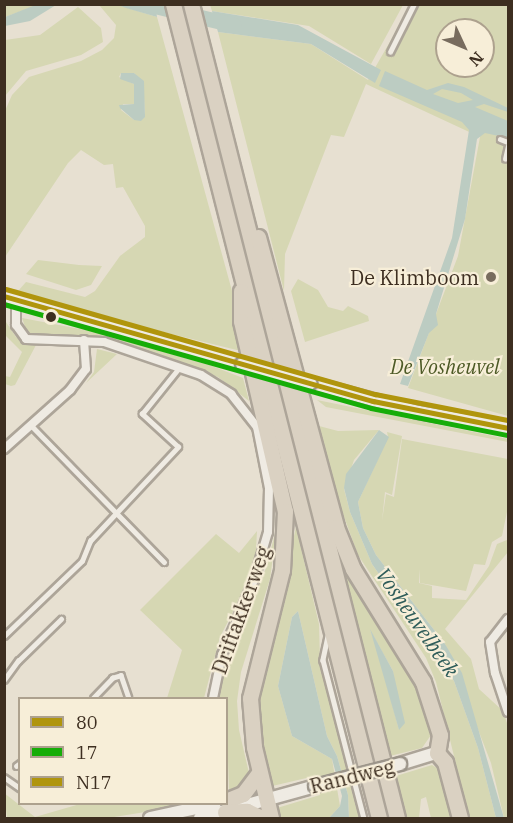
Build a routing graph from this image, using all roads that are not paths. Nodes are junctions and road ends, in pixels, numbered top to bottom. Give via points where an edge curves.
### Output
1 (173, 4) edge
2 (414, 4) edge
3 (191, 5) edge
4 (390, 52) dead end
5 (500, 139) dead end
6 (508, 144) edge
7 (505, 159) dead end
8 (240, 202) junction
9 (240, 264) junction
10 (10, 298) edge
11 (84, 340) junction
12 (179, 366) junction
13 (31, 425) junction
14 (508, 428) edge
15 (4, 449) edge
16 (116, 513) junction
17 (164, 562) dead end
18 (61, 619) dead end
19 (508, 619) edge
20 (330, 624) junction
21 (4, 636) edge
22 (4, 680) edge
23 (95, 697) edge
24 (128, 697) edge
25 (213, 697) edge
26 (508, 712) edge
27 (437, 753) junction
28 (259, 773) junction
29 (4, 777) edge
30 (18, 787) edge
31 (267, 797) junction
32 (228, 802) edge
33 (228, 803) edge
34 (219, 805) edge
35 (222, 805) edge
36 (227, 805) edge
37 (150, 819) edge
38 (200, 819) edge
39 (262, 819) edge
40 (271, 819) edge
41 (364, 819) edge
42 (379, 819) edge
43 (397, 819) edge
44 (460, 819) edge

1 - 9 highway
2 - 4 lane
3 - 8 highway
5 - 6 lane
6 - 7 lane
8 - 27 highway via 261,241 336,527 353,569 423,682 440,735
8 - 43 highway
9 - 20 highway
9 - 28 highway via 241,321 285,511 282,570 250,698
10 - 11 street, Driftakkerweg via 16,325 24,337 34,341
10 - 14 main road, bridge via 408,409
11 - 12 street, Driftakkerweg via 104,342
11 - 13 street via 86,369 70,390
12 - 16 lane via 142,414 178,447
12 - 25 street, Driftakkerweg via 220,386 247,412 258,431 269,488 264,551 227,642
13 - 15 street
13 - 16 lane
16 - 17 lane
16 - 21 lane via 90,541 82,561
18 - 22 lane
19 - 26 street via 490,642
20 - 41 lane via 323,660
20 - 42 highway
23 - 24 lane via 112,678 121,675
27 - 31 main road, Randweg, bridge
27 - 44 highway via 445,762
28 - 31 highway
28 - 32 highway via 243,794
29 - 30 lane
31 - 33 main road, Randweg via 257,795
31 - 40 highway
34 - 37 main road, Randweg
35 - 38 main road, Randweg
36 - 39 highway

